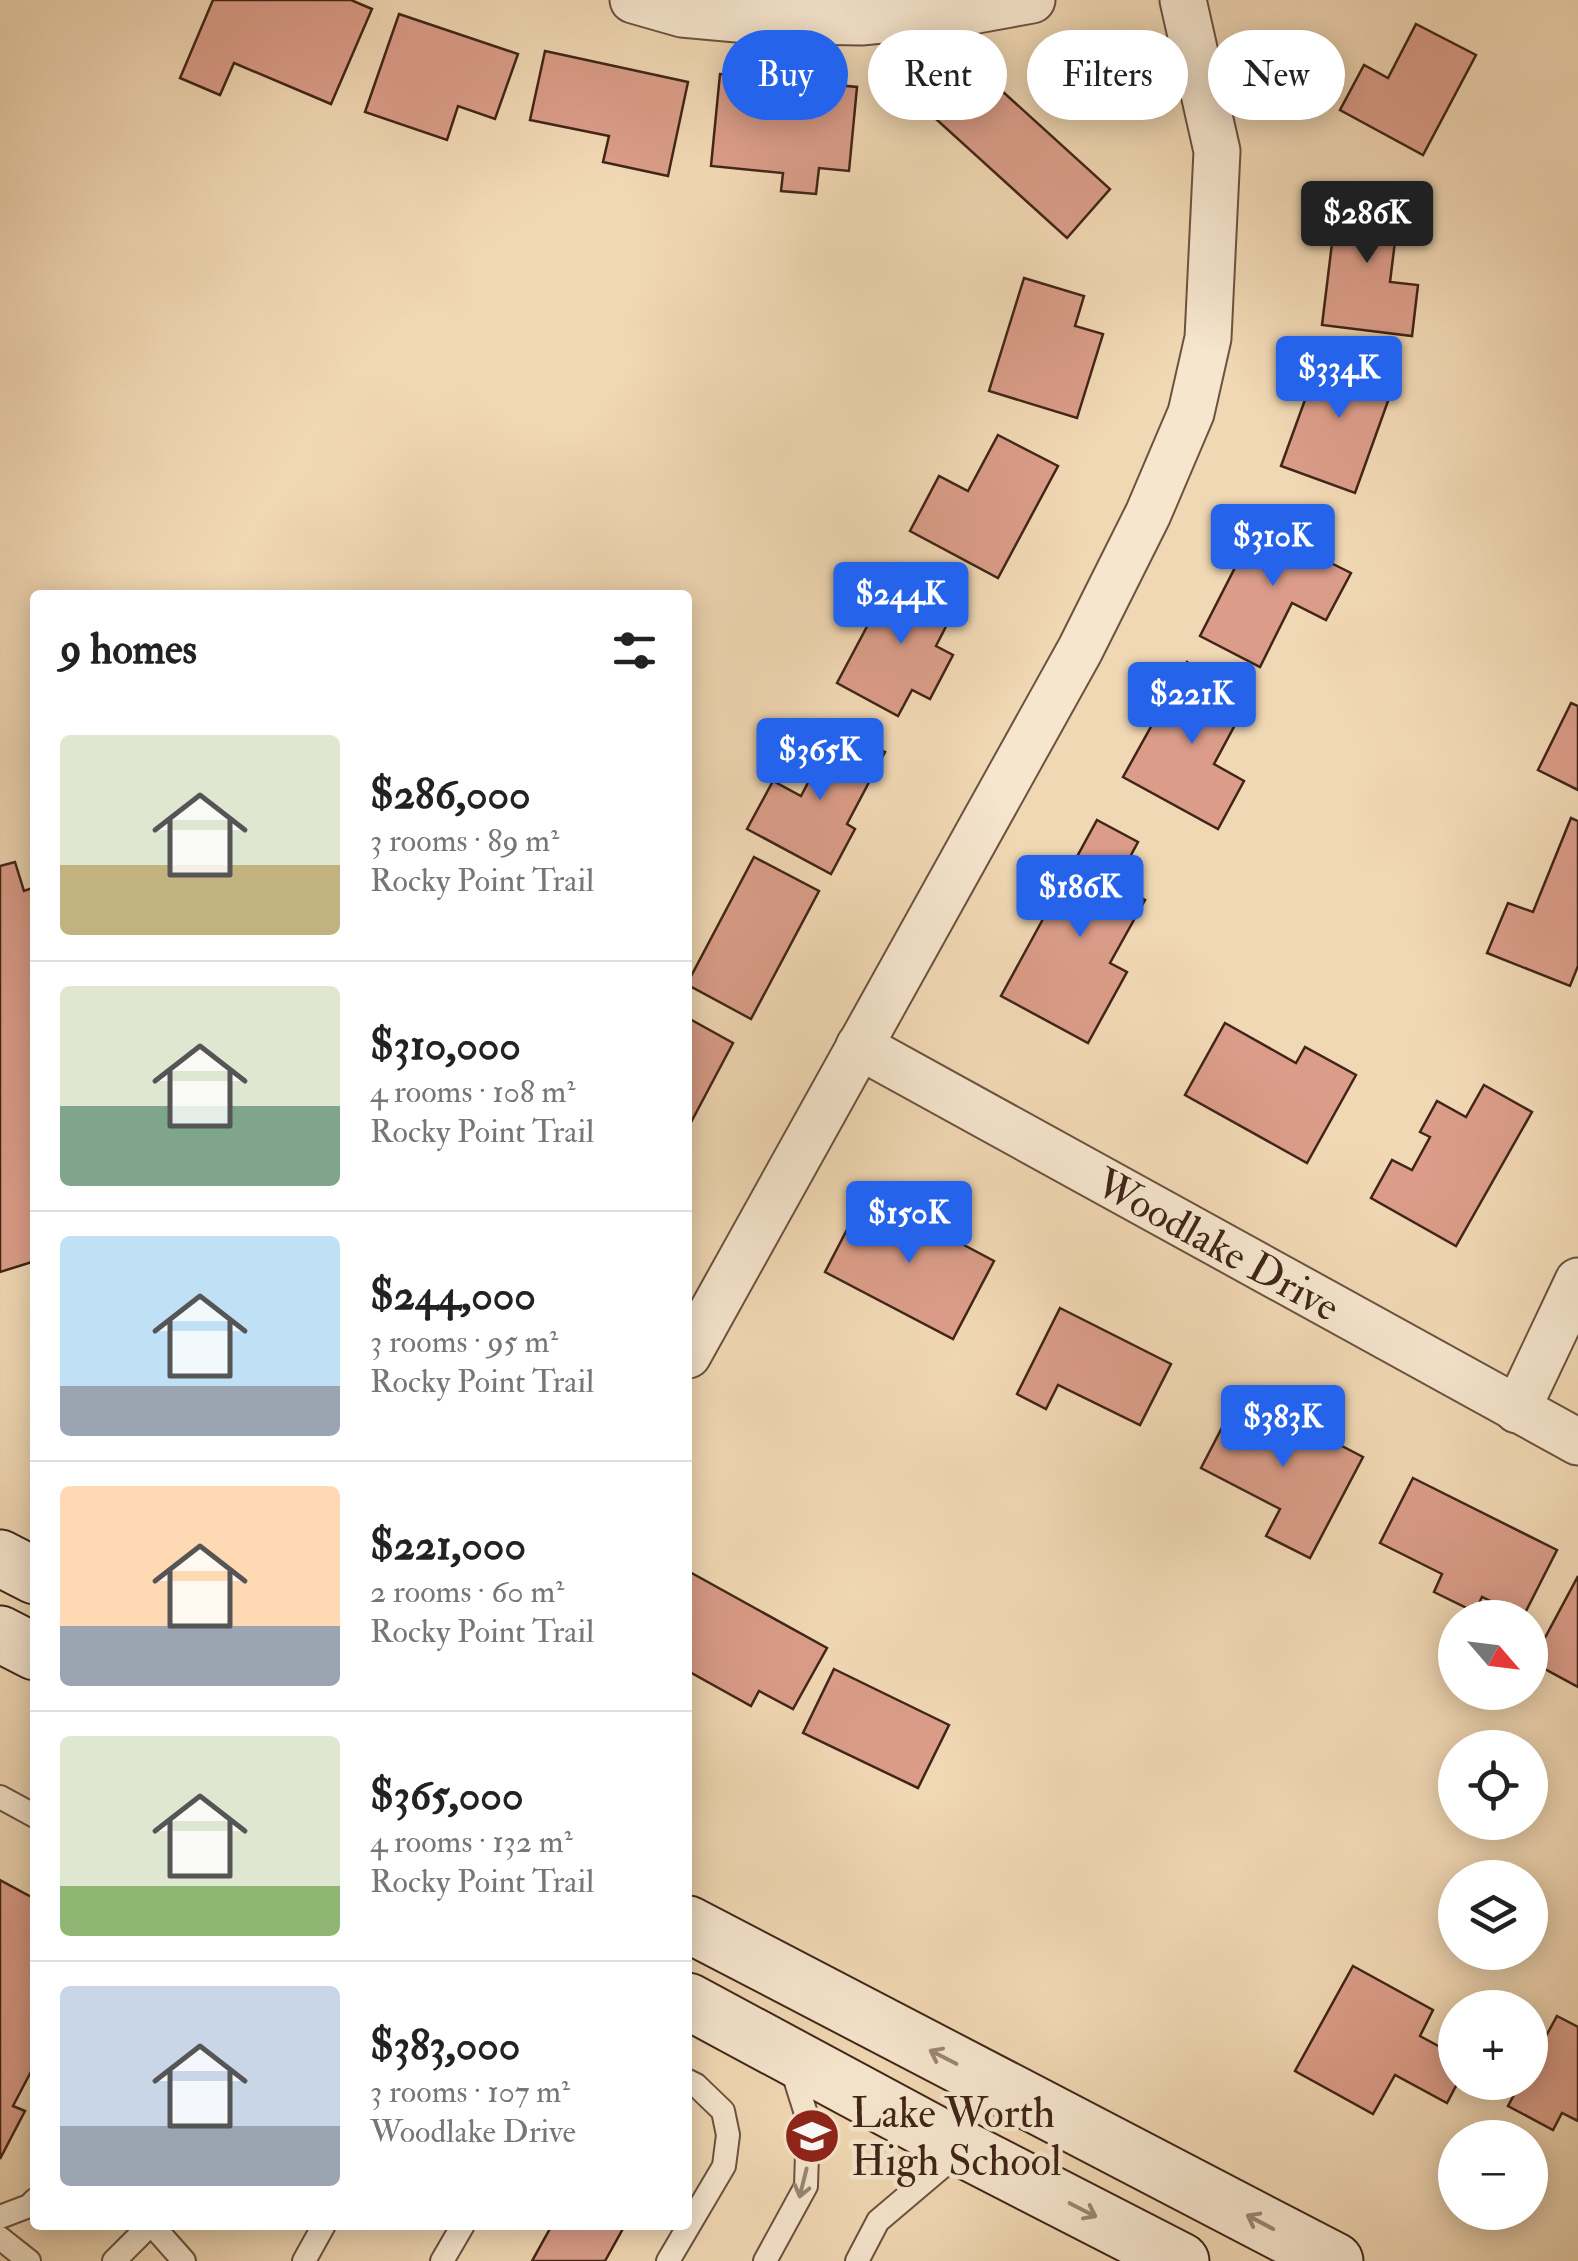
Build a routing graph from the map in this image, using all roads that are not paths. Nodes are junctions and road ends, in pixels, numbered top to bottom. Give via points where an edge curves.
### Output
1 (632, 0) edge
2 (1032, 0) edge
3 (1183, 0) edge
4 (859, 1046) junction
5 (1578, 1281) edge
6 (692, 1347) edge
7 (1517, 1410) junction
8 (1578, 1442) edge
9 (0, 1558) edge
10 (30, 1573) edge
11 (0, 1634) edge
12 (30, 1649) edge
13 (0, 1797) edge
14 (30, 1813) edge
15 (692, 1926) edge
16 (692, 2002) edge
17 (788, 2055) junction
18 (692, 2084) edge
19 (963, 2148) junction
20 (30, 2206) edge
21 (0, 2218) edge
22 (692, 2220) edge
23 (146, 2230) edge
24 (156, 2230) edge
25 (321, 2230) edge
26 (460, 2230) edge
27 (686, 2230) edge
28 (0, 2238) edge
29 (1168, 2258) edge
30 (30, 2261) edge
31 (114, 2261) edge
32 (184, 2261) edge
33 (304, 2261) edge
34 (442, 2261) edge
35 (668, 2261) edge
36 (765, 2261) edge
37 (856, 2261) edge
38 (1335, 2261) edge

1 - 2 street via 682,14 861,22
3 - 4 street via 1218,151 1208,338 1191,413 1080,650
4 - 6 street
4 - 7 street, Woodlake Drive
5 - 7 street
7 - 8 street, Woodlake Drive
9 - 10 main road
11 - 12 main road
13 - 14 lane
38 -> 15 main road
16 - 17 main road
17 - 19 main road
17 -> 36 lane via 808,2120 806,2186
18 - 22 lane via 724,2111 728,2135 724,2166
19 -> 29 main road
19 - 37 lane via 878,2221
20 - 21 lane
23 - 31 lane
24 - 32 lane
25 - 33 lane
26 - 34 lane
27 - 35 lane
28 - 30 lane

